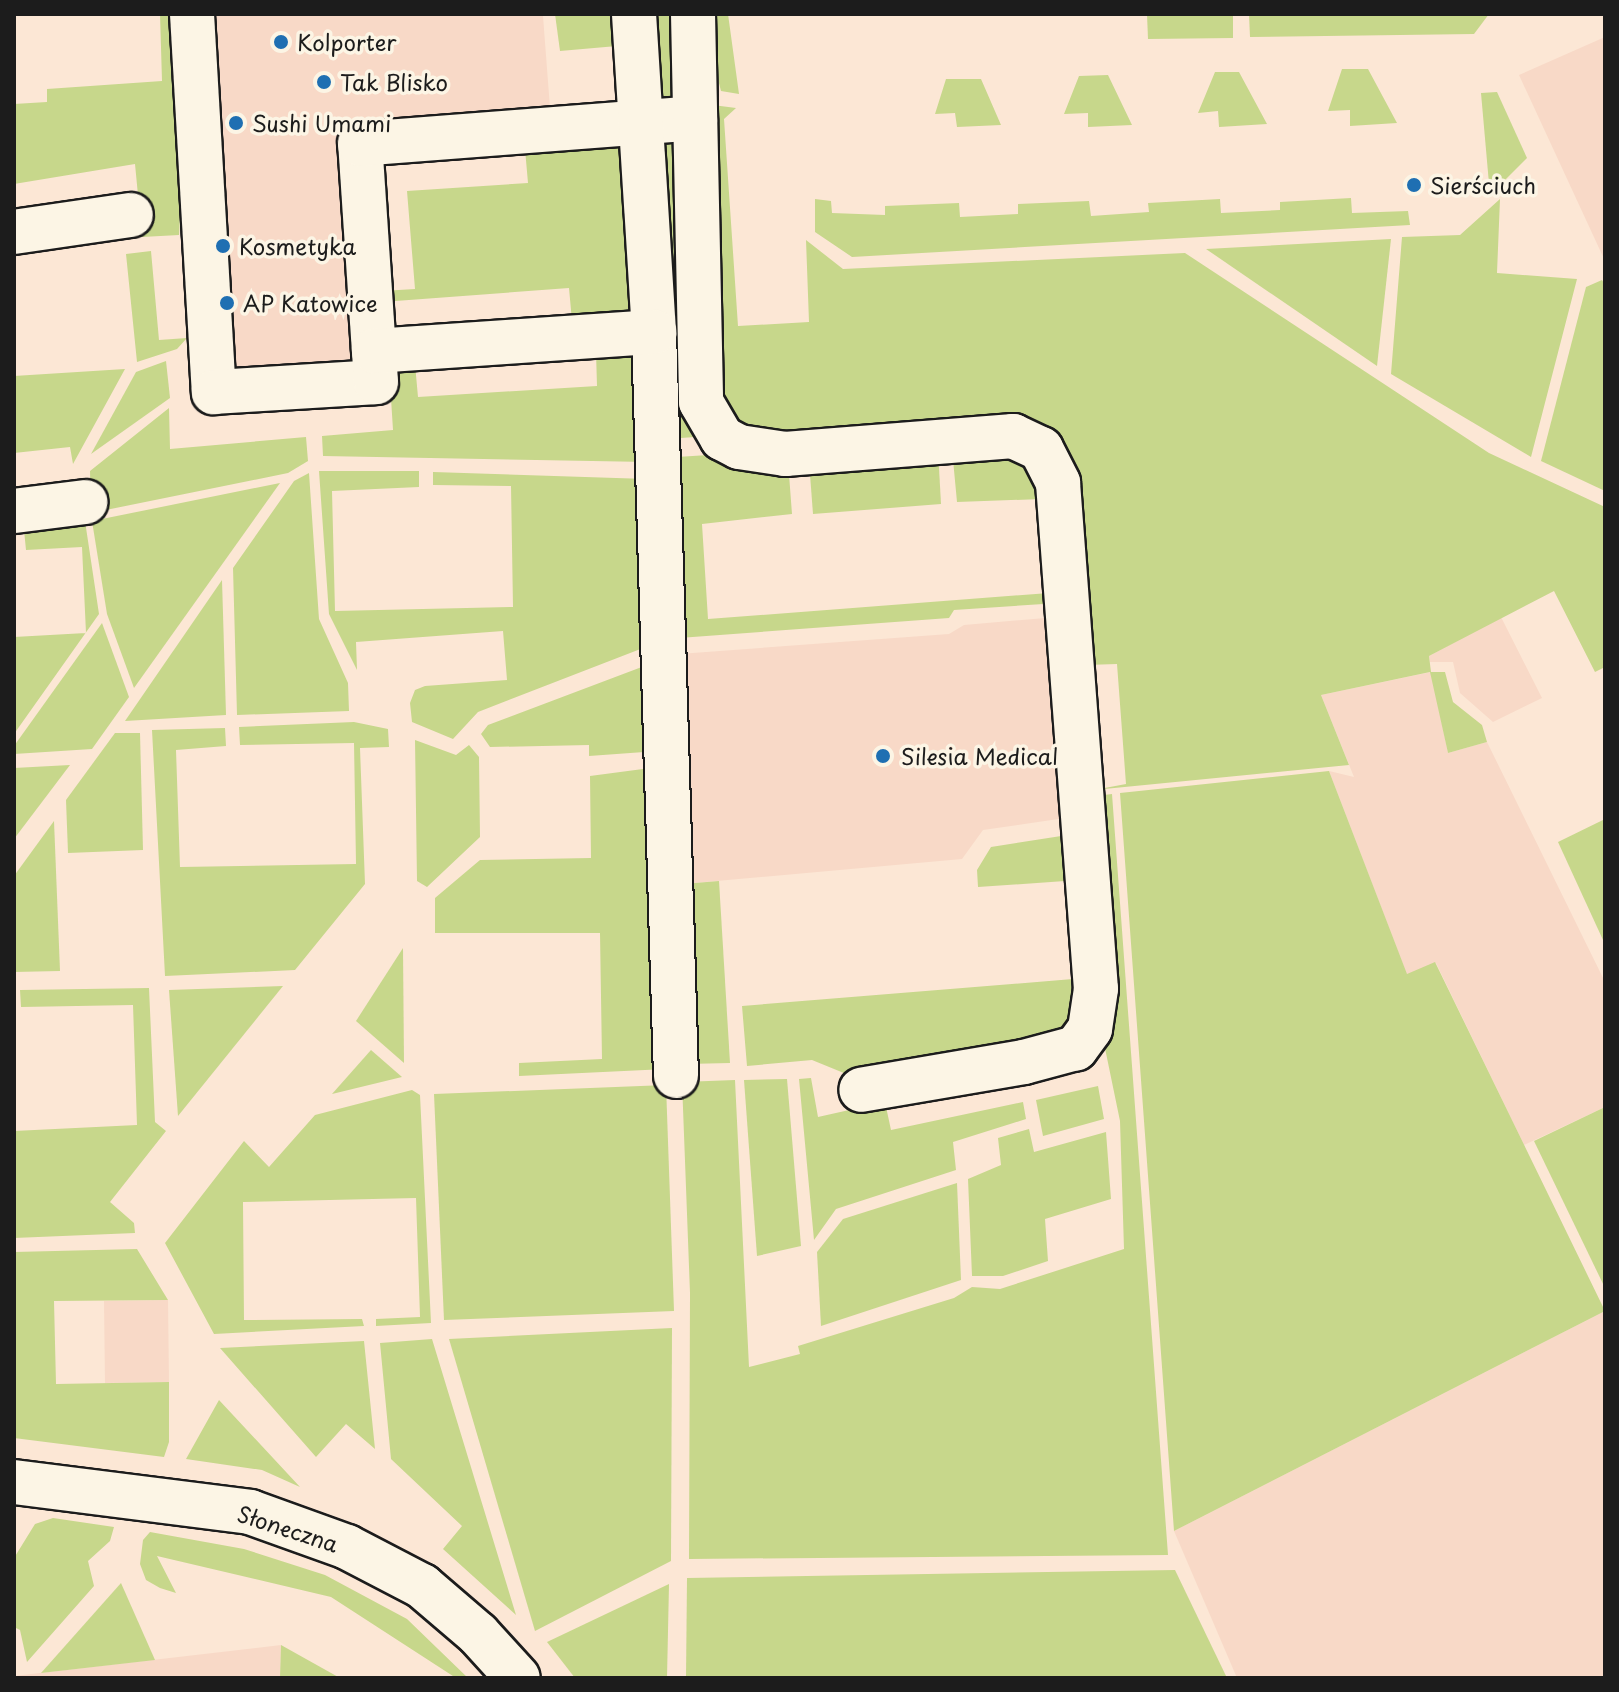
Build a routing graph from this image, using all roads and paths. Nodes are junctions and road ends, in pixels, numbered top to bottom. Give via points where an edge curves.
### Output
1 (192, 14) edge
2 (634, 14) edge
3 (693, 14) edge
4 (695, 118) junction
5 (640, 122) junction
6 (131, 215) dead end
7 (14, 232) edge
8 (654, 332) junction
9 (374, 351) junction
10 (85, 502) dead end
11 (14, 511) edge
12 (676, 1076) dead end
13 (861, 1090) dead end
14 (14, 1482) edge
15 (518, 1678) edge

1 - 9 street via 214,392 376,382
2 - 5 street
3 - 4 street
4 - 5 street
4 - 13 street via 701,402 722,438 739,447 785,454 1013,436 1041,449 1058,483 1096,989 1090,1029 1076,1048 1037,1059
5 - 8 street
5 - 9 street via 360,144
6 - 7 street
8 - 9 street
8 - 12 street
10 - 11 street
14 - 15 street, Słoneczna via 250,1512 347,1547 422,1586

